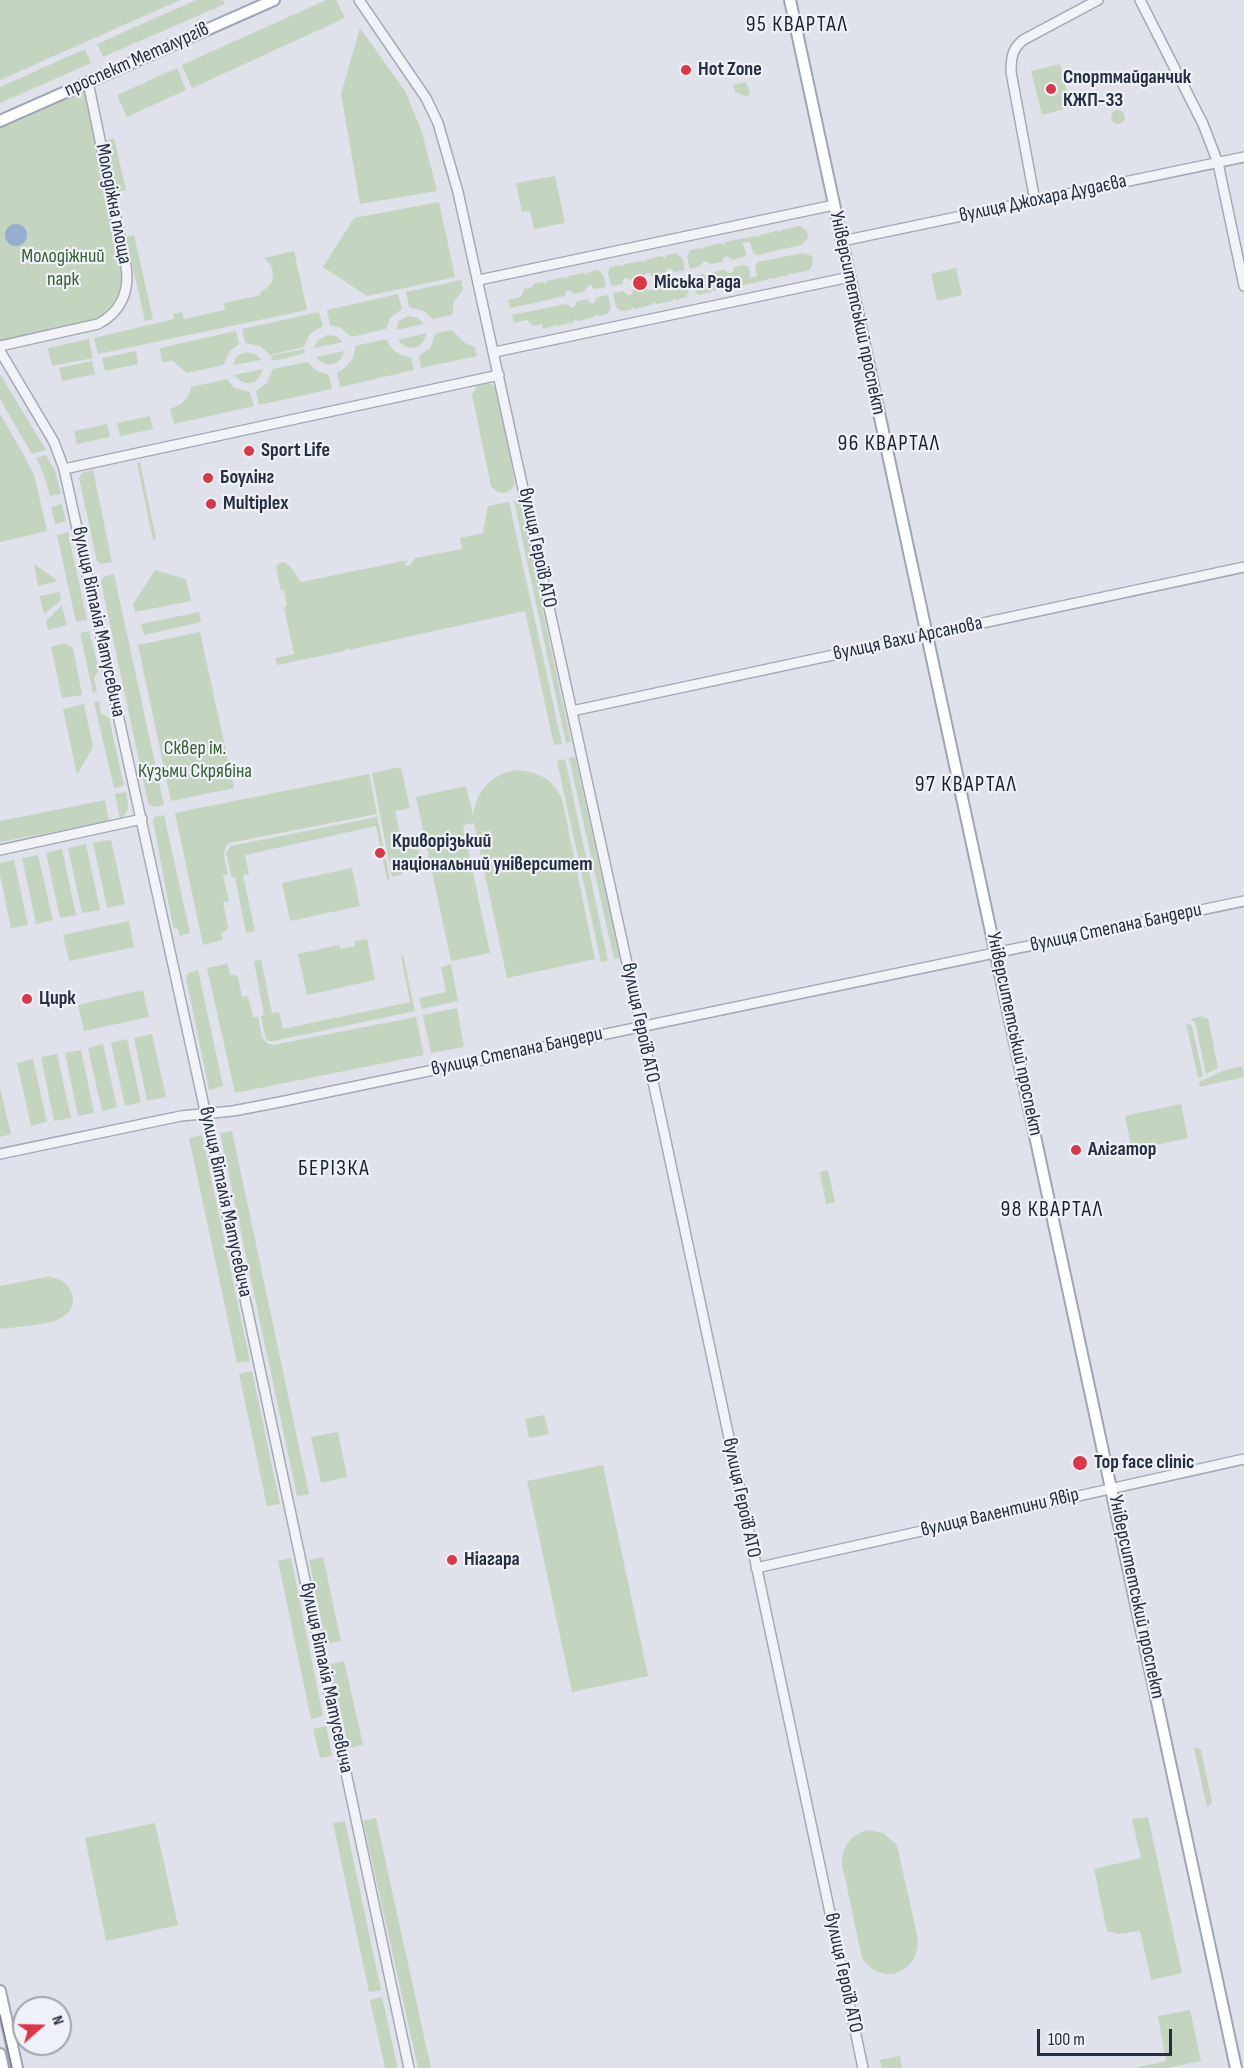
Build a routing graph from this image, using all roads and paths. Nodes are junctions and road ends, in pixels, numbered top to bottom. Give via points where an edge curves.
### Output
1 (274, 0) edge
2 (359, 0) edge
3 (790, 0) edge
4 (1098, 0) edge
5 (1140, 0) edge
6 (88, 82) junction
7 (0, 121) edge
8 (1244, 157) edge
9 (1218, 164) junction
10 (1035, 201) junction
11 (834, 205) junction
12 (842, 241) junction
13 (850, 277) junction
14 (479, 280) junction
15 (1244, 286) edge
16 (0, 346) edge
17 (0, 351) edge
18 (495, 352) junction
19 (500, 375) junction
20 (64, 469) junction
21 (1244, 567) edge
22 (927, 635) junction
23 (573, 711) junction
24 (142, 819) junction
25 (0, 850) edge
26 (1244, 901) edge
27 (997, 954) junction
28 (640, 1027) junction
29 (206, 1114) junction
30 (0, 1154) edge
31 (1244, 1459) edge
32 (1112, 1488) junction
33 (756, 1568) junction
34 (0, 1991) edge
35 (0, 2054) edge
36 (3, 2068) edge
37 (17, 2068) edge
38 (409, 2068) edge
39 (863, 2068) edge
40 (1236, 2068) edge

1 - 6 main road, проспект Металургів
2 - 14 street, вулиця Героїв АТО via 418,84 438,123
3 - 11 main road, Університетський проспект
4 - 10 street via 1015,47 1011,72
5 - 9 street via 1203,124
6 - 7 main road, проспект Металургів
6 - 16 street, Молодіжна площа via 128,276 125,293 117,310 98,324
8 - 9 street, вулиця Джохара Дудаєва
9 - 10 street, вулиця Джохара Дудаєва
9 - 15 street
10 - 12 street, вулиця Джохара Дудаєва
11 - 12 main road, Університетський проспект
11 - 14 street
12 - 13 main road, Університетський проспект
13 - 18 street
13 - 22 main road, Університетський проспект
14 - 18 street, вулиця Героїв АТО
17 - 20 street, вулиця Віталія Матусевича via 51,435
18 - 19 street, вулиця Героїв АТО
19 - 20 street
19 - 23 street, вулиця Героїв АТО
20 - 24 street, вулиця Віталія Матусевича
21 - 22 street, вулиця Вахи Арсанова
22 - 23 street, вулиця Вахи Арсанова
22 - 27 main road, Університетський проспект
23 - 28 street, вулиця Героїв АТО
24 - 25 street
24 - 29 street, вулиця Віталія Матусевича
26 - 27 street, вулиця Степана Бандери
27 - 28 street, вулиця Степана Бандери
27 - 32 main road, Університетський проспект
28 - 29 street, вулиця Степана Бандери
28 - 33 street, вулиця Героїв АТО
29 - 30 street, вулиця Степана Бандери
29 - 38 street, вулиця Віталія Матусевича
31 - 32 street, вулиця Валентини Явір
32 - 33 street, вулиця Валентини Явір
32 - 40 main road, Університетський проспект
33 - 39 street, вулиця Героїв АТО
34 - 37 main road
35 - 36 main road

